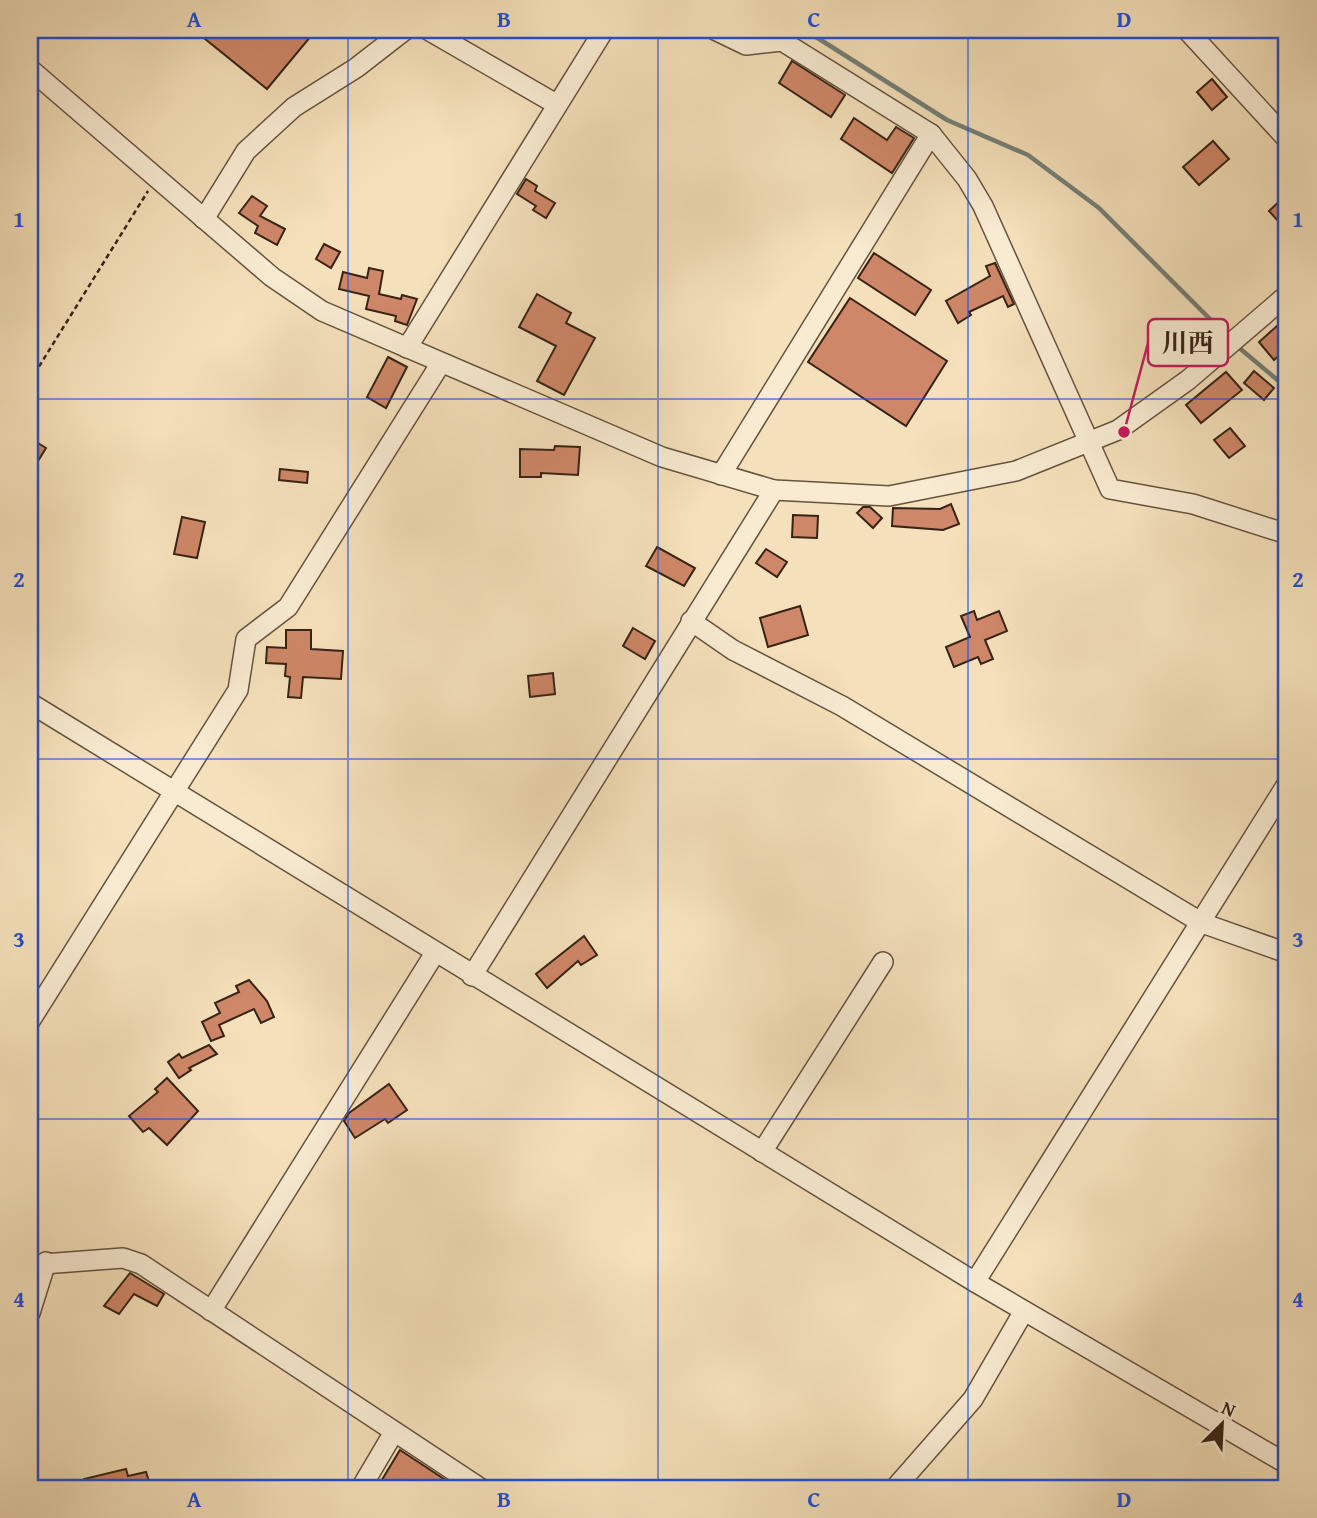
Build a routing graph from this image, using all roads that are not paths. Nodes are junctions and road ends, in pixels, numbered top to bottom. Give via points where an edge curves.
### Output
1 (405, 30) edge
2 (428, 30) edge
3 (604, 30) edge
4 (715, 30) edge
5 (1187, 30) edge
6 (783, 35) edge
7 (30, 69) edge
8 (556, 104) junction
9 (931, 134) junction
10 (1287, 139) edge
11 (204, 219) junction
12 (1287, 295) edge
13 (407, 348) junction
14 (441, 363) junction
15 (1089, 442) junction
16 (721, 475) junction
17 (774, 490) junction
18 (1287, 534) edge
19 (691, 621) junction
20 (30, 703) edge
21 (1287, 784) edge
22 (174, 790) junction
23 (1202, 923) junction
24 (435, 953) junction
25 (1287, 953) edge
26 (883, 962) dead end
27 (472, 976) junction
28 (30, 1021) edge
29 (762, 1153) junction
30 (38, 1263) edge
31 (975, 1282) junction
32 (211, 1311) junction
33 (1024, 1311) junction
34 (30, 1313) edge
35 (394, 1432) junction
36 (1287, 1464) edge
37 (471, 1486) edge
38 (361, 1488) edge
39 (895, 1488) edge

1 - 11 street via 294,107 246,150
2 - 8 street
3 - 8 street
4 - 6 street via 746,45
5 - 10 street
6 - 9 street
7 - 11 street
8 - 13 street
9 - 15 street via 983,206
9 - 16 street
11 - 13 street via 272,277 322,311
12 - 15 street via 1188,380 1118,430
13 - 14 street
14 - 16 street via 662,457
14 - 22 street via 288,607 246,639 238,690
15 - 17 street via 1016,471 889,496
15 - 18 street via 1110,489 1193,504
16 - 17 street
17 - 19 street
19 - 23 street via 733,650 842,706
19 - 27 street
20 - 22 street
21 - 23 street
22 - 24 street
22 - 28 street
23 - 25 street
23 - 31 street
24 - 27 street
24 - 32 street
26 - 29 street
27 - 29 street
29 - 31 street
30 - 32 street via 123,1258 141,1264
30 - 34 street
31 - 33 street
32 - 35 street
33 - 36 street
33 - 39 street via 972,1399
35 - 37 street
35 - 38 street

